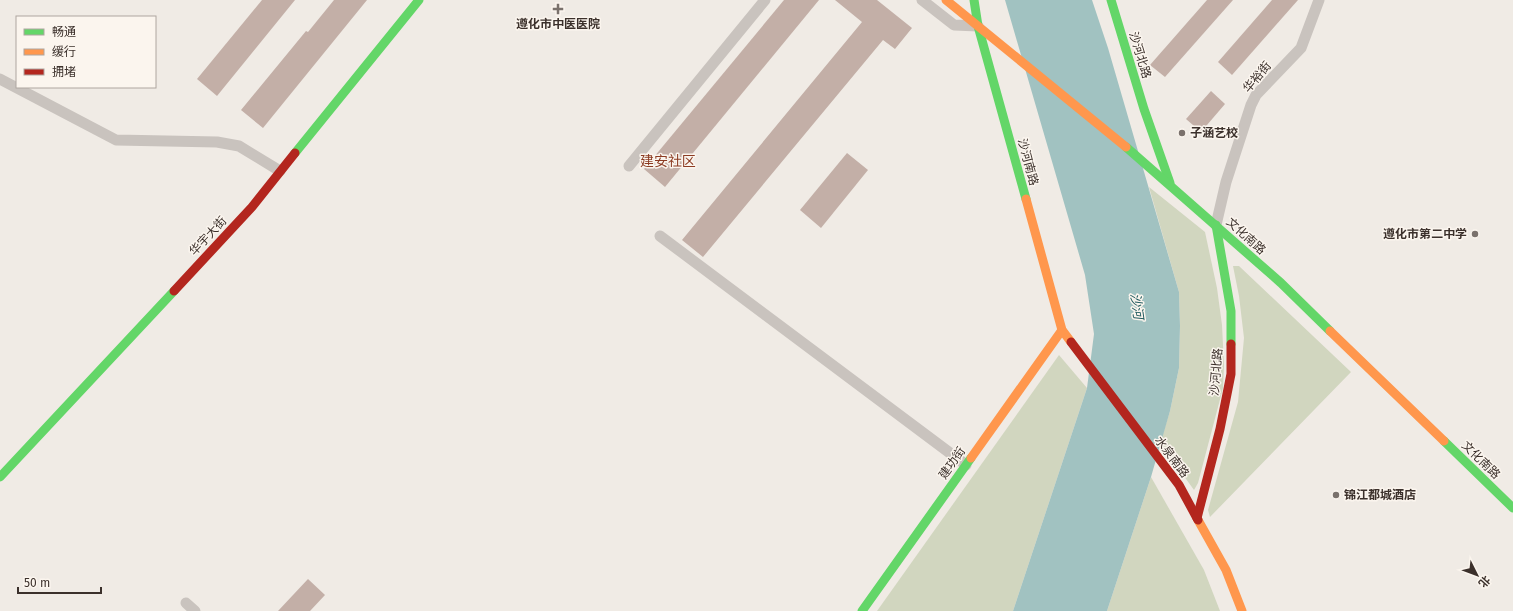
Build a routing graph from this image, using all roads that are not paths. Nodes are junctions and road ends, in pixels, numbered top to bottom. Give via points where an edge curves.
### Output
1 (419, 0) edge
2 (765, 0) edge
3 (922, 0) edge
4 (946, 0) edge
5 (974, 0) edge
6 (1111, 0) edge
7 (1319, 0) edge
8 (978, 26) junction
9 (0, 79) edge
10 (16, 87) edge
11 (17, 88) edge
12 (629, 166) dead end
13 (280, 171) junction
14 (1171, 185) junction
15 (1216, 225) junction
16 (660, 236) dead end
17 (1062, 330) junction
18 (966, 465) junction
19 (0, 477) edge
20 (1513, 508) edge
21 (1197, 518) junction
22 (186, 603) dead end
23 (195, 611) edge
24 (862, 611) edge
25 (1242, 611) edge

1 - 13 street, 华宇大街
2 - 12 street
3 - 8 street via 954,25
4 - 8 street, 文化南路
5 - 8 street, 沙河南路
6 - 14 street, 沙河北路 via 1144,109
7 - 15 street, 华裕街 via 1301,48 1256,95 1251,105 1226,182
8 - 14 street, 文化南路
8 - 17 street, 沙河南路
9 - 10 street
11 - 13 street via 116,140 217,142 239,146
13 - 19 street, 华宇大街 via 246,212
14 - 15 street, 文化南路
15 - 20 street, 文化南路 via 1287,288
15 - 21 street, 沙河北路 via 1231,311 1230,374 1220,429
16 - 18 street
17 - 18 street, 建功街
17 - 21 street, 水泉南路 via 1179,485
18 - 24 street, 建功街
21 - 25 street, 水泉南路 via 1226,570
22 - 23 street

